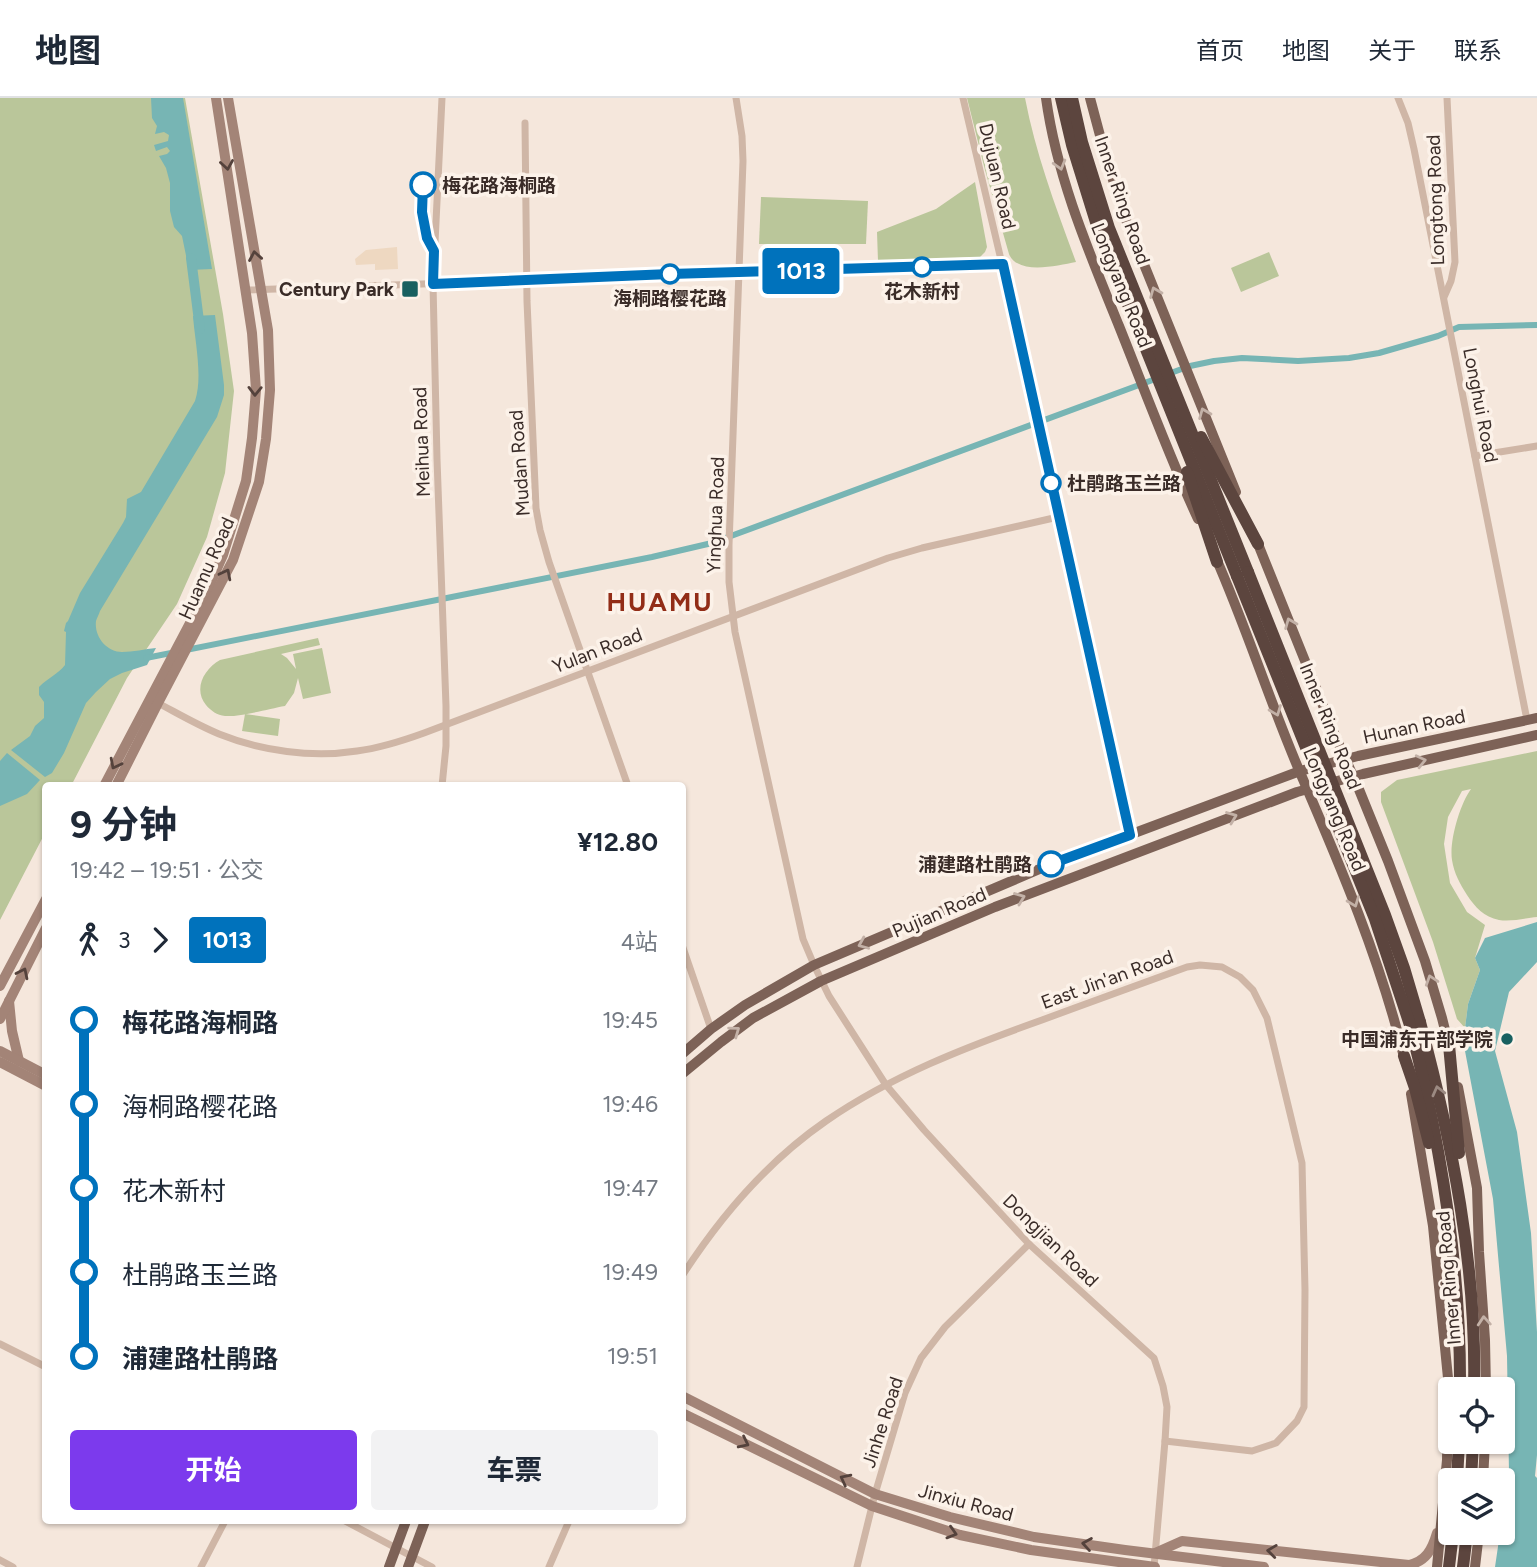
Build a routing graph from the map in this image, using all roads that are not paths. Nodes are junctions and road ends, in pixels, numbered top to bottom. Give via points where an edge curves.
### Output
1 (216, 98) edge
2 (228, 98) edge
3 (442, 98) edge
4 (736, 98) edge
5 (963, 98) edge
6 (1046, 98) edge
7 (1061, 98) edge
8 (1072, 98) edge
9 (1090, 98) edge
10 (1398, 98) edge
11 (1447, 98) edge
12 (525, 123) dead end
13 (1077, 144) junction
14 (1003, 264) junction
15 (739, 273) junction
16 (527, 281) junction
17 (433, 284) junction
18 (246, 290) junction
19 (261, 290) junction
20 (1444, 298) junction
21 (1163, 363) junction
22 (1169, 390) junction
23 (1537, 446) edge
24 (1475, 456) junction
25 (1058, 517) junction
26 (1258, 544) joint
27 (1217, 562) joint
28 (732, 616) junction
29 (588, 671) junction
30 (154, 701) junction
31 (1532, 719) edge
32 (447, 725) junction
33 (1537, 735) edge
34 (1346, 759) junction
35 (1300, 771) junction
36 (1354, 776) junction
37 (106, 782) edge
38 (118, 782) edge
39 (442, 782) edge
40 (627, 782) edge
41 (1308, 788) junction
42 (1130, 835) junction
43 (42, 907) edge
44 (42, 936) edge
45 (686, 957) edge
46 (814, 965) junction
47 (821, 981) junction
48 (0, 986) edge
49 (9, 1001) junction
50 (0, 1019) edge
51 (1415, 1023) junction
52 (711, 1029) junction
53 (1449, 1045) junction
54 (0, 1051) edge
55 (686, 1051) edge
56 (1404, 1056) junction
57 (0, 1062) edge
58 (17, 1066) junction
59 (0, 1071) edge
60 (686, 1071) edge
61 (42, 1074) edge
62 (42, 1083) edge
63 (886, 1085) junction
64 (1464, 1231) junction
65 (1028, 1244) junction
66 (686, 1270) edge
67 (1459, 1341) junction
68 (0, 1344) edge
69 (42, 1365) edge
70 (1460, 1377) edge
71 (1474, 1377) edge
72 (1486, 1377) edge
73 (686, 1398) edge
74 (686, 1415) edge
75 (1165, 1441) junction
76 (1452, 1468) edge
77 (875, 1494) junction
78 (872, 1506) junction
79 (223, 1524) edge
80 (351, 1524) edge
81 (405, 1524) edge
82 (424, 1524) edge
83 (568, 1524) edge
84 (1438, 1530) edge
85 (1441, 1545) edge
86 (1452, 1545) edge
87 (1466, 1545) edge
88 (1478, 1545) edge
89 (395, 1548) junction
90 (1154, 1553) junction
91 (412, 1555) junction
92 (0, 1560) edge
93 (13, 1567) edge
94 (201, 1567) edge
95 (389, 1567) edge
96 (408, 1567) edge
97 (432, 1567) edge
98 (548, 1567) edge
99 (857, 1567) edge
100 (1154, 1567) edge
101 (1264, 1567) edge
102 (1437, 1567) edge
103 (1449, 1567) edge
104 (1463, 1567) edge
105 (1475, 1567) edge

1 -> 18 main road, Huamu Road
19 -> 2 main road, Huamu Road
3 - 17 street, Meihua Road
4 - 15 street, Yinghua Road via 743,148
5 - 14 street, Dujuan Road
6 -> 22 main road, Longyang Road via 1070,200 1138,373
7 - 13 highway, Inner Ring Road
8 - 13 highway, Inner Ring Road
21 -> 9 main road, Longyang Road
10 - 20 street, Longhui Road via 1411,136
11 - 20 street, Longtong Road via 1455,262
12 - 16 street, Mudan Road
13 - 21 highway, Inner Ring Road
13 - 21 highway, Inner Ring Road via 1084,188 1099,232 1144,346
14 - 15 street
14 - 25 street, Dujuan Road
15 - 16 street
15 - 28 street, Yinghua Road via 729,545
16 - 17 street
16 - 29 street, Mudan Road via 534,486 540,530
17 - 19 street
17 - 32 street, Meihua Road
18 - 19 street
18 -> 30 main road, Huamu Road via 256,390 246,481 223,555
30 -> 19 main road, Huamu Road via 181,660 233,560 259,482 270,390
20 - 24 street, Longhui Road
21 - 22 highway, Inner Ring Road
21 - 22 main road, Longyang Road
26 -> 22 highway via 1202,440
22 - 27 highway
22 - 51 highway, Inner Ring Road, bridge via 1385,915 1404,968
23 - 24 street
24 - 31 street, Longhui Road
25 - 28 street, Yulan Road via 888,558
25 - 42 street, Dujuan Road
34 -> 26 main road, Longyang Road
27 -> 35 main road, Longyang Road
28 - 29 street, Yulan Road
28 - 46 street, Yinghua Road via 800,929
29 - 32 street, Yulan Road
29 - 40 street, Mudan Road
30 - 32 street, Yulan Road via 238,741 305,753 369,749
30 -> 37 main road, Huamu Road
30 - 38 main road, Huamu Road
31 - 34 main road, Hunan Road
32 - 39 street, Meihua Road
36 -> 33 main road, Hunan Road
34 - 35 main road, Hunan Road
34 - 36 main road, Longyang Road
35 - 41 main road, Longyang Road
35 - 42 main road, Pujian Road
36 - 41 main road, Hunan Road
53 -> 36 main road, Longyang Road via 1414,931
47 -> 41 main road, Pujian Road via 995,907
41 -> 56 main road, Longyang Road via 1371,950
42 -> 46 main road, Pujian Road
43 - 48 main road
49 -> 44 main road
45 - 52 street
46 - 47 street, Dongjian Road
46 - 52 main road, Pujian Road
60 -> 47 main road, Pujian Road via 753,1018
47 - 63 street, Dongjian Road
49 - 50 main road
49 - 58 main road
64 -> 51 highway, Inner Ring Road via 1446,1122
51 - 67 highway, Inner Ring Road via 1444,1185
52 - 55 main road, Pujian Road
53 - 64 highway
72 -> 53 main road, Longyang Road via 1477,1188
54 - 58 main road
56 - 67 highway via 1432,1161
56 - 76 main road, Longyang Road via 1437,1261
57 - 58 main road
58 - 59 main road
58 - 61 main road
58 - 62 main road
63 - 65 street, Dongjian Road
63 - 66 street, East Jin'an Road via 824,1123 783,1156 730,1210
63 - 75 street, East Jin'an Road via 962,1050 1187,967 1222,967 1253,990 1267,1018 1302,1164 1304,1407 1276,1443 1252,1451
64 - 71 highway, Inner Ring Road
65 - 75 street, Dongjian Road via 1154,1358 1167,1407
65 - 77 street, Jinhe Road via 945,1327 921,1358 905,1393
67 - 70 highway, Inner Ring Road
68 - 69 street
77 -> 73 main road, Jinxiu Road
74 -> 78 main road, Jinxiu Road
75 - 90 street, Dongjian Road
77 - 78 street, Jinhe Road
90 -> 77 main road, Jinxiu Road via 1034,1537
78 - 99 street, Jinhe Road
78 -> 100 main road, Jinxiu Road via 960,1535 1020,1548
79 - 94 street
80 - 89 street
81 - 89 main road
82 - 91 main road
83 - 98 street
84 -> 90 main road via 1426,1557 1403,1565 1182,1541
85 - 102 main road, Longyang Road
86 - 103 highway
87 - 104 highway
88 - 105 main road
89 - 91 street
89 - 95 main road
90 - 100 street, Dongjian Road
90 - 101 main road, Jinxiu Road
91 - 96 main road
91 - 97 street
92 - 93 street

